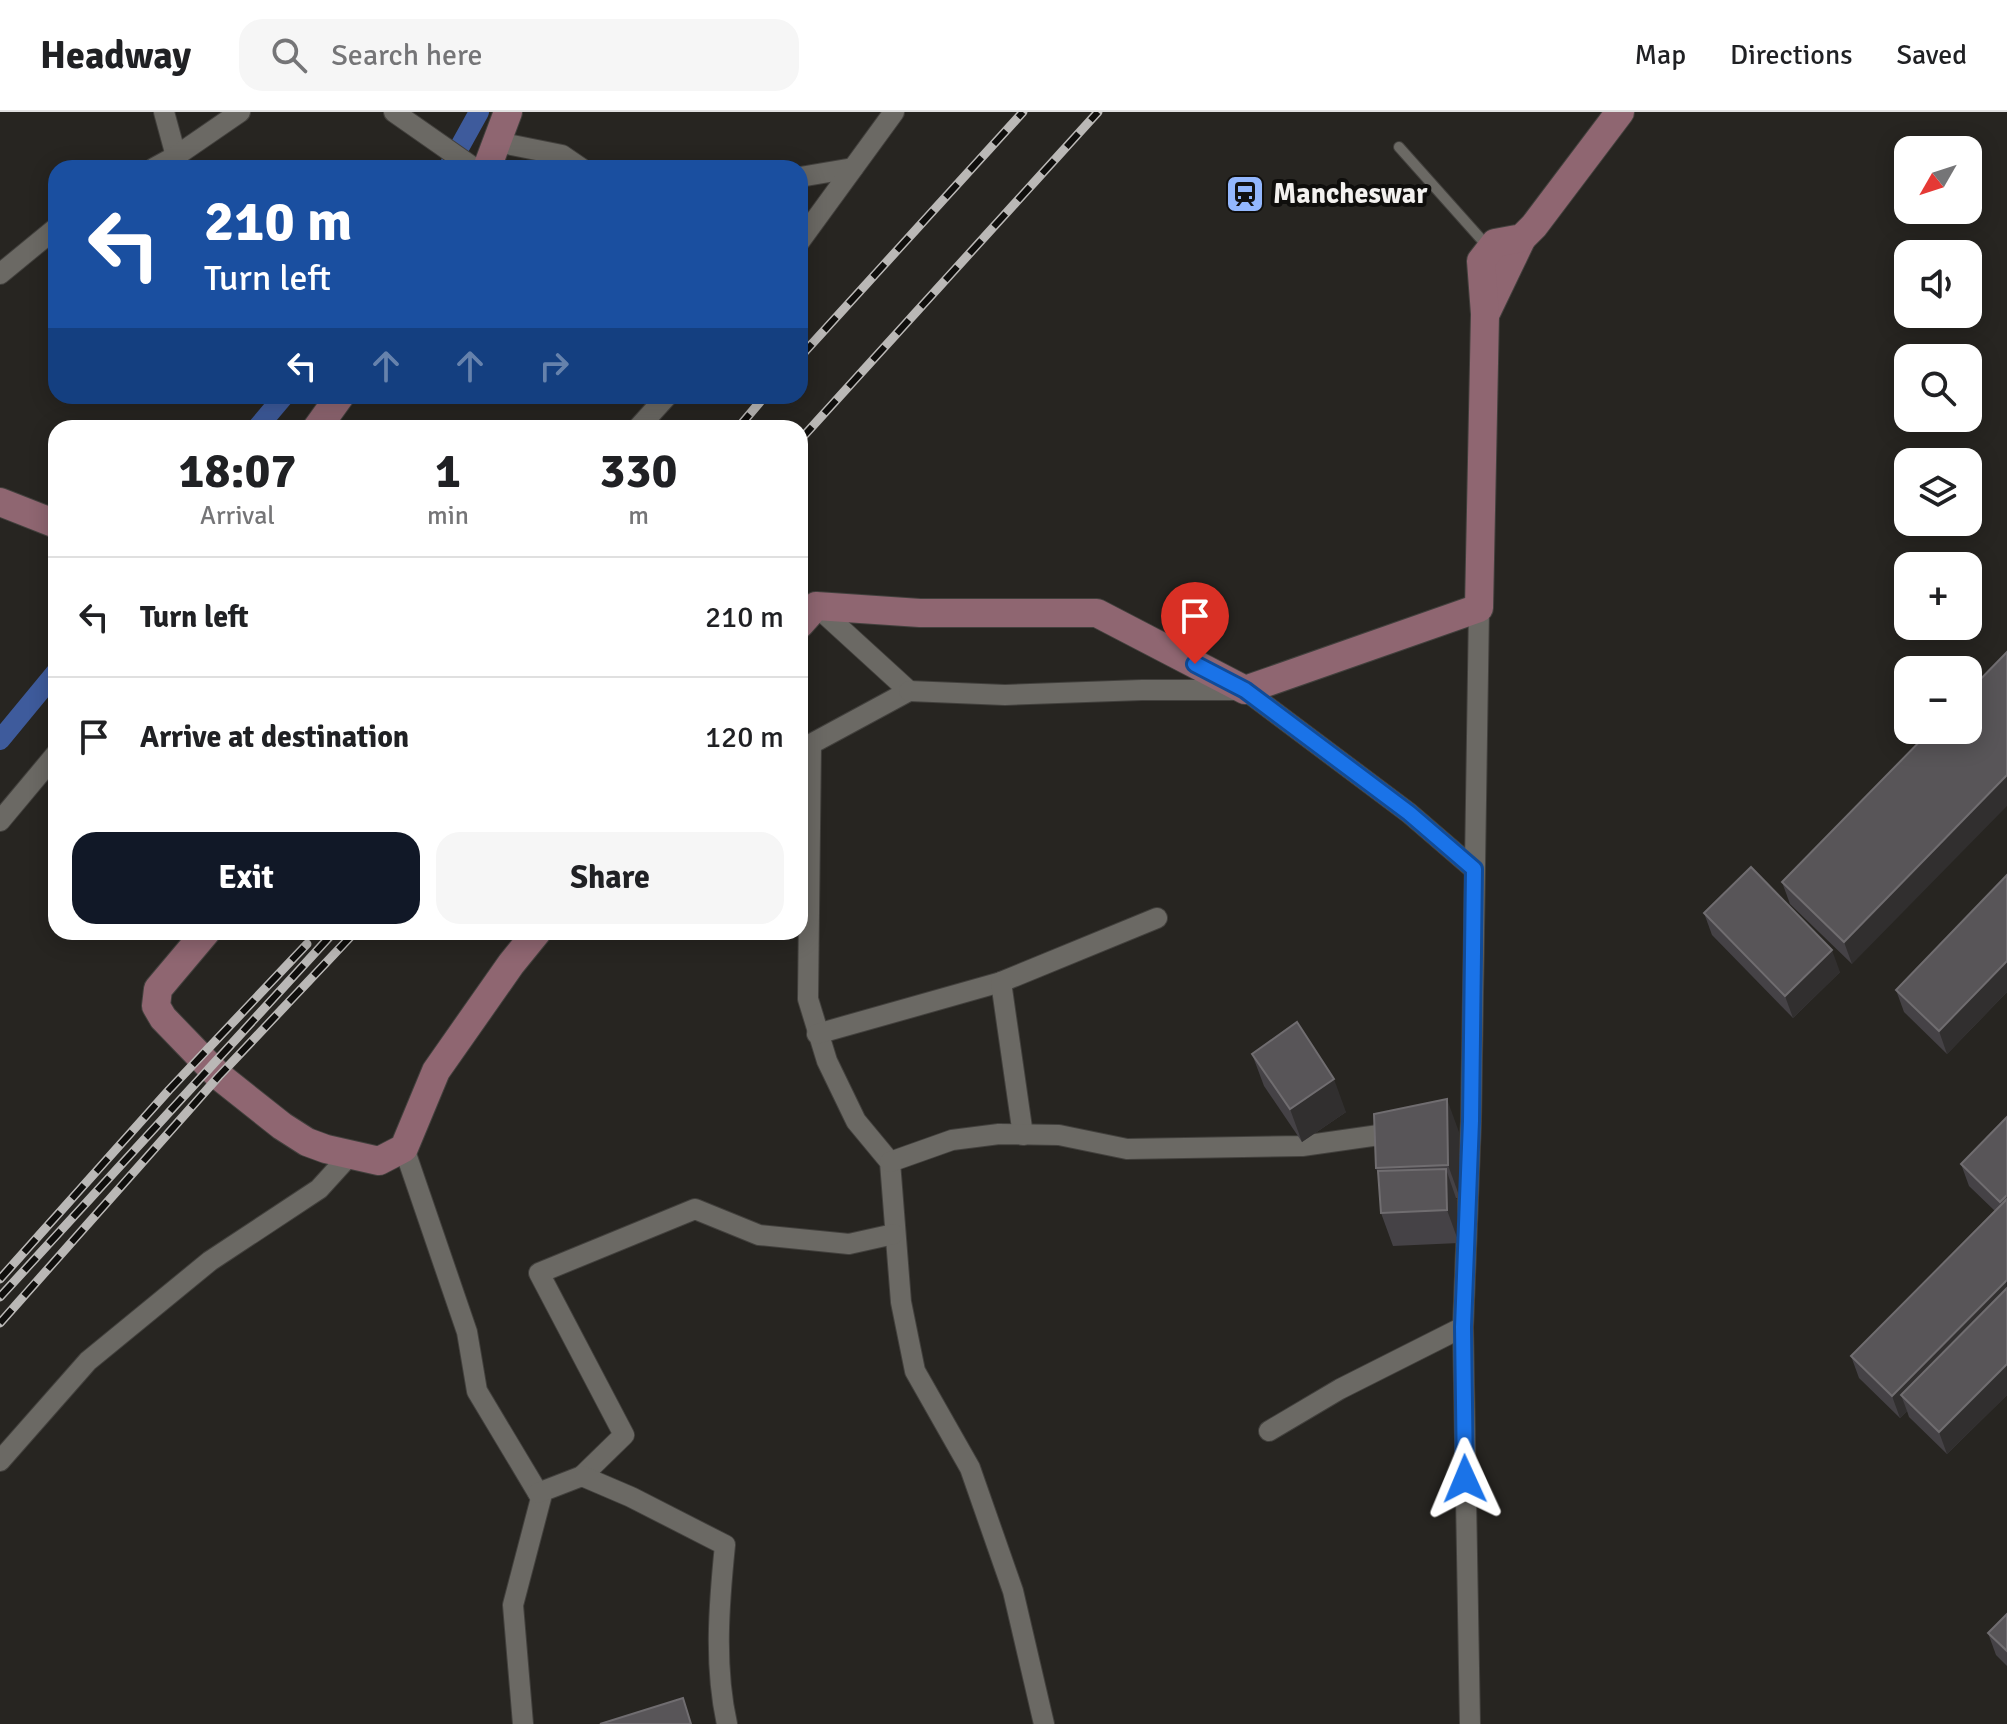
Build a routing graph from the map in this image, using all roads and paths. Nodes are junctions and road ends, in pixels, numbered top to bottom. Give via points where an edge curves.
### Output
1 (164, 112) edge
2 (240, 112) edge
3 (394, 112) edge
4 (508, 112) edge
5 (894, 112) edge
6 (1620, 112) edge
7 (419, 123) edge
8 (1399, 147) dead end
9 (492, 155) edge
10 (176, 156) junction
11 (169, 160) edge
12 (464, 160) edge
13 (569, 160) edge
14 (853, 168) junction
15 (808, 176) edge
16 (808, 230) edge
17 (48, 235) edge
18 (1522, 238) junction
19 (1490, 249) junction
20 (0, 274) edge
21 (1485, 314) junction
22 (660, 404) edge
23 (645, 420) edge
24 (0, 502) edge
25 (48, 521) edge
26 (1479, 608) junction
27 (808, 615) edge
28 (1245, 690) junction
29 (909, 691) junction
30 (48, 764) edge
31 (0, 821) edge
32 (1474, 869) junction
33 (1157, 918) dead end
34 (199, 940) edge
35 (530, 940) edge
36 (1001, 982) junction
37 (817, 1034) junction
38 (1425, 1128) edge
39 (1023, 1135) junction
40 (404, 1148) junction
41 (349, 1156) junction
42 (890, 1162) junction
43 (894, 1234) junction
44 (1463, 1327) junction
45 (1269, 1431) dead end
46 (0, 1461) edge
47 (582, 1476) junction
48 (538, 1493) junction
49 (523, 1724) edge
50 (727, 1724) edge
51 (1044, 1724) edge
52 (1470, 1724) edge

1 - 10 street
2 - 10 street
3 - 7 street
4 - 9 street
5 - 14 street
6 - 18 street
7 - 12 street
8 - 19 lane
9 - 13 street via 562,155
10 - 11 street
14 - 15 street
14 - 16 street
17 - 20 street
18 - 19 street via 1495,243
18 - 21 street
19 - 21 street via 1481,261
21 - 26 street
22 - 23 street
24 - 25 street
26 - 28 street
26 - 32 street
27 - 28 street via 1097,613
27 - 29 street
28 - 29 street via 1005,695
28 - 32 street via 1409,813
29 - 37 street via 811,744 808,999
30 - 31 street
32 - 44 street via 1463,1122
33 - 36 street
34 - 41 street via 158,989 156,1006 163,1018 219,1076 269,1117 307,1142
35 - 40 street via 436,1071
36 - 37 street
36 - 39 street
37 - 42 street via 856,1121
38 - 39 street via 1302,1146 1127,1149 1059,1135
39 - 42 street via 952,1140
40 - 41 street via 379,1161
40 - 48 street via 467,1332 477,1391
41 - 46 street via 319,1189 210,1261 88,1361
42 - 43 street
43 - 47 street via 849,1244 759,1235 695,1209 539,1273 624,1435
43 - 51 street via 915,1371 970,1468 1013,1591
44 - 45 street
44 - 52 street
47 - 48 street
47 - 50 street via 725,1545 719,1609
48 - 49 street via 541,1498 513,1605

